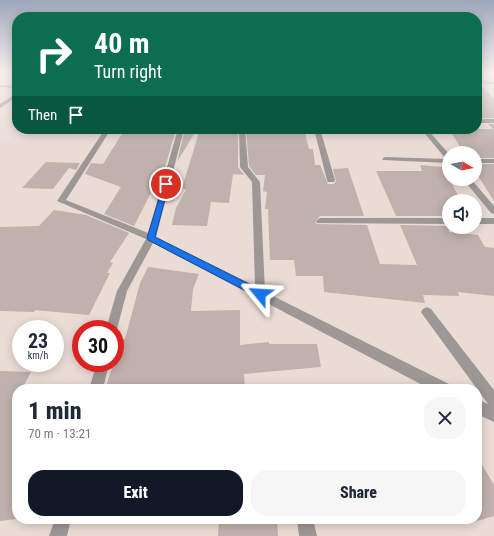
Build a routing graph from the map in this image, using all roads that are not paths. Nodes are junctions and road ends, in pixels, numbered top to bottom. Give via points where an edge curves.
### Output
1 (12, 98) edge
2 (0, 106) edge
3 (482, 121) edge
4 (494, 121) edge
5 (105, 134) edge
6 (180, 134) edge
7 (242, 134) edge
8 (318, 134) edge
9 (428, 134) edge
10 (442, 151) edge
11 (385, 159) dead end
12 (442, 160) edge
13 (482, 161) edge
14 (494, 161) edge
15 (331, 180) dead end
16 (473, 186) edge
17 (494, 211) edge
18 (320, 221) dead end
19 (442, 221) edge
20 (482, 221) edge
21 (494, 221) edge
22 (151, 238) junction
23 (260, 294) junction
24 (427, 312) dead end
25 (114, 320) edge
26 (101, 372) edge
27 (97, 384) edge
28 (434, 384) edge
29 (481, 384) edge
30 (482, 385) edge
31 (494, 401) edge
32 (482, 409) edge
33 (494, 415) edge
34 (62, 524) edge
35 (306, 524) edge
36 (58, 536) edge
37 (308, 536) edge

1 - 2 street
3 - 4 street
5 - 22 street via 61,201
6 - 22 street
7 - 23 street via 244,167 256,182
8 - 15 street
9 - 10 street
11 - 12 street
13 - 14 street
16 - 17 street
18 - 19 street
20 - 21 street
22 - 23 street
22 - 25 street via 122,291
23 - 28 street
24 - 29 street
26 - 27 street
30 - 31 street
32 - 33 street
34 - 36 street
35 - 37 street

